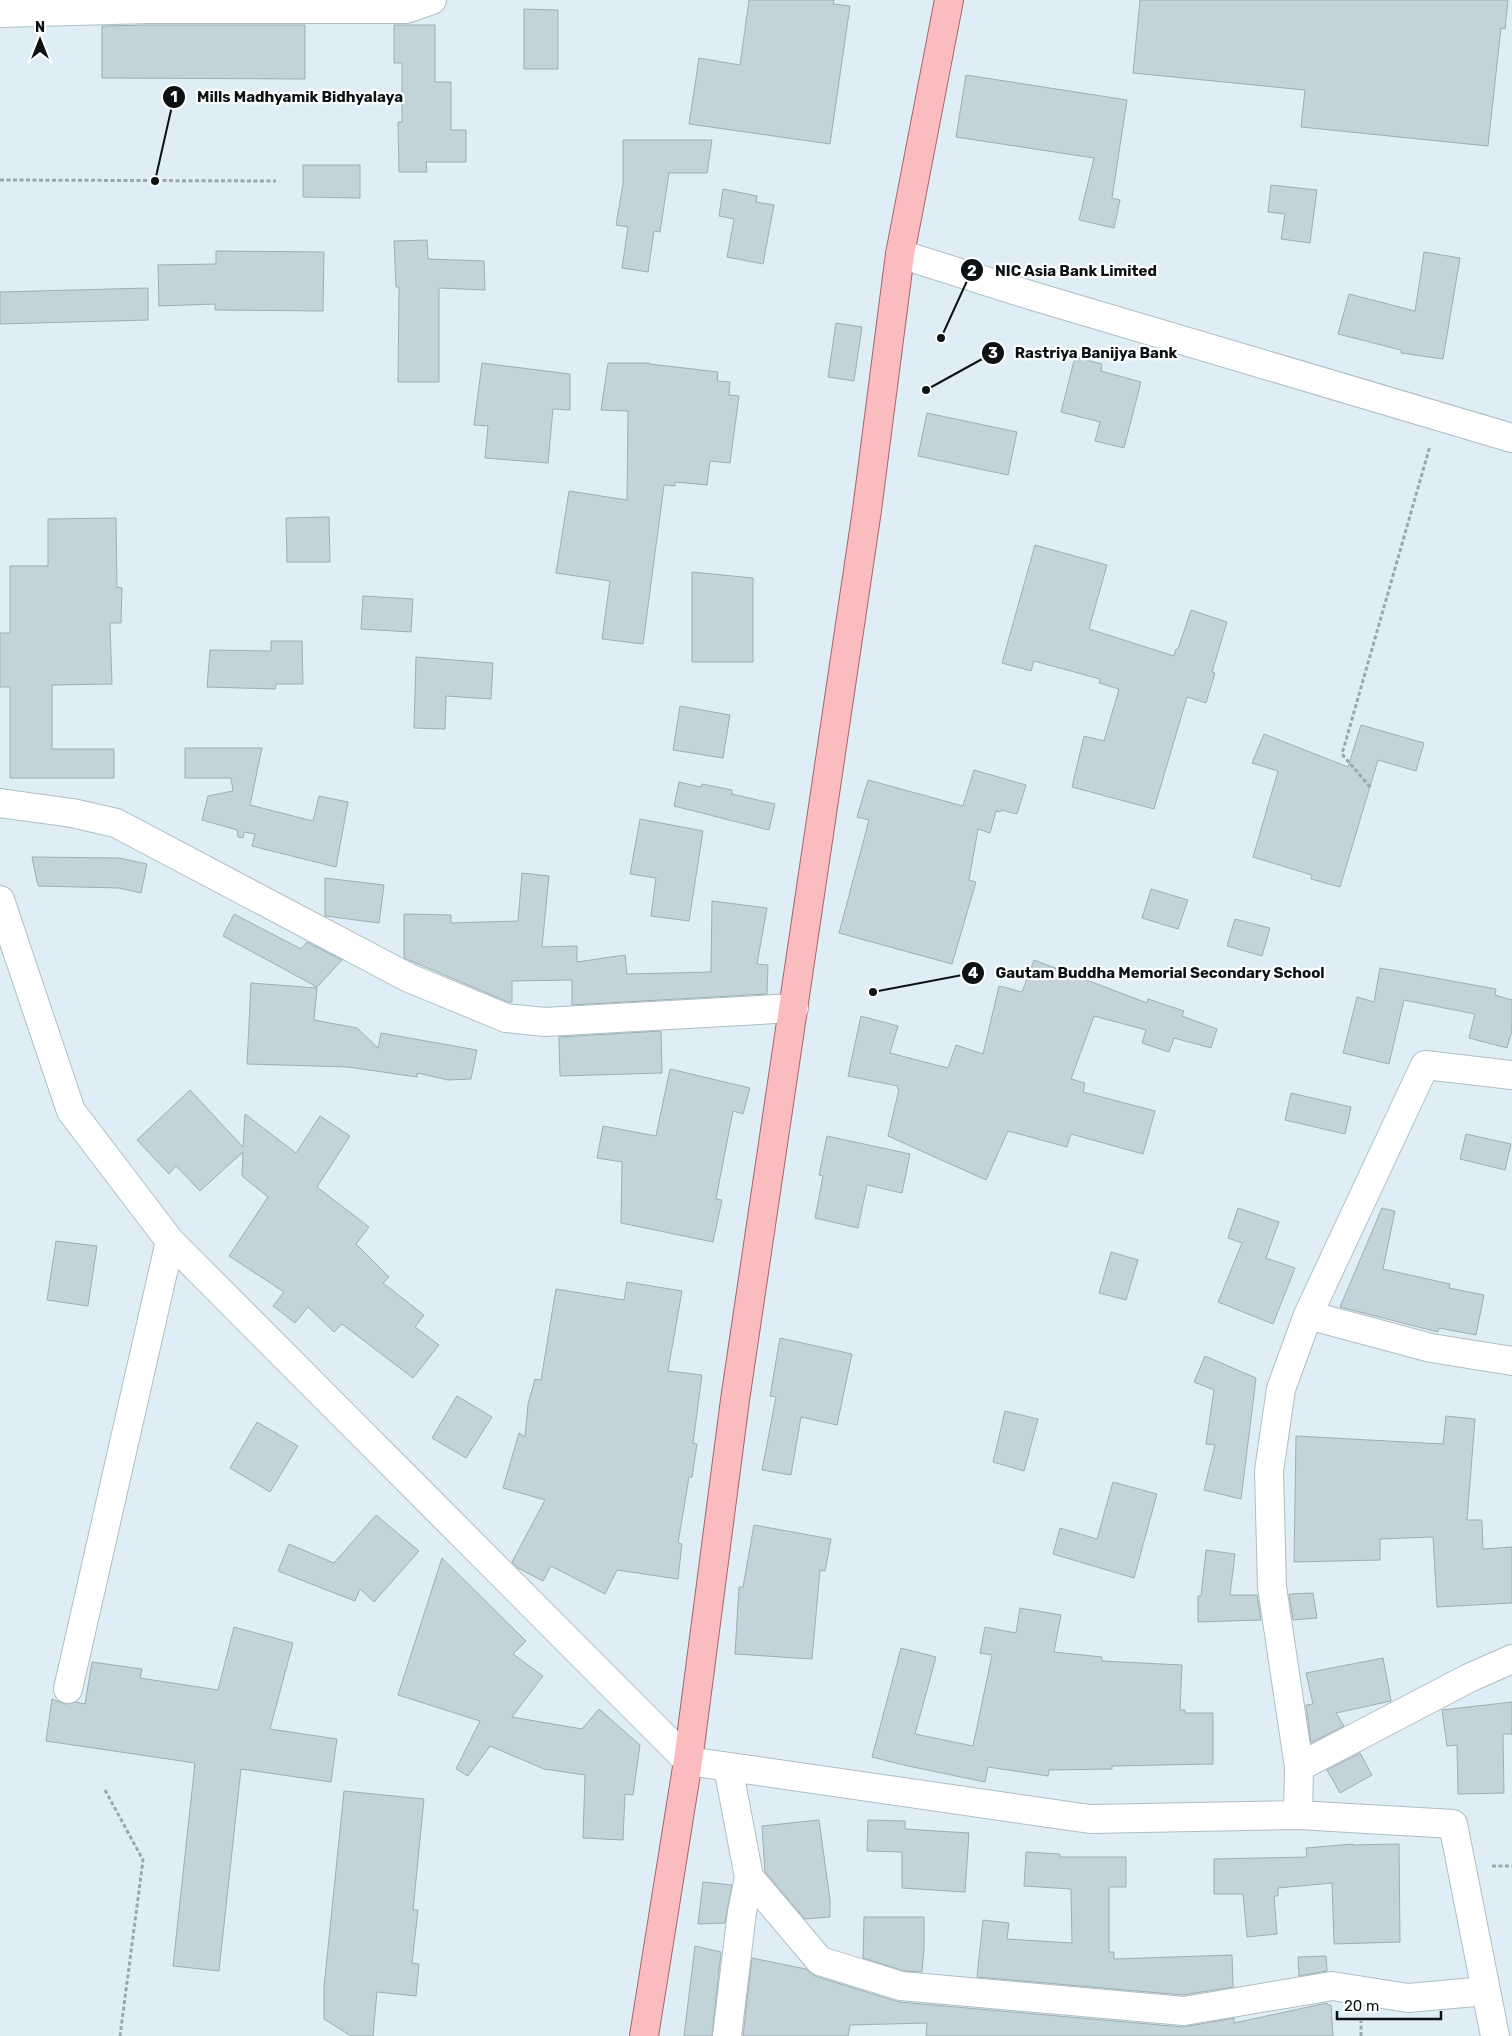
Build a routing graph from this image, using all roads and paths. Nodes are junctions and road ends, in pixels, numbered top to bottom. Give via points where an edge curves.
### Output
1 (432, 0) edge
2 (949, 0) edge
3 (406, 4) edge
4 (150, 5) edge
5 (0, 13) edge
6 (0, 180) edge
7 (276, 181) dead end
8 (900, 254) junction
9 (1439, 417) junction
10 (1512, 438) edge
11 (1370, 788) dead end
12 (0, 803) edge
13 (0, 900) edge
14 (794, 1008) junction
15 (1512, 1075) edge
16 (170, 1241) junction
17 (1308, 1315) junction
18 (1512, 1361) edge
19 (1512, 1659) edge
20 (68, 1689) dead end
21 (688, 1761) junction
22 (728, 1767) junction
23 (1300, 1767) junction
24 (105, 1790) dead end
25 (1298, 1815) junction
26 (750, 1877) junction
27 (1486, 1991) junction
28 (120, 2036) edge
29 (644, 2036) edge
30 (727, 2036) edge
31 (1495, 2036) edge

1 - 3 street
2 - 8 main road
3 - 4 street
4 - 5 street
6 - 7 path
8 - 9 street
8 - 14 main road via 867,510
9 - 10 street
9 - 11 path via 1342,754
12 - 14 street via 116,823 410,978 506,1018 545,1022
13 - 16 street via 71,1111
14 - 21 main road via 734,1400
15 - 17 street via 1425,1065
16 - 20 street
16 - 21 street
17 - 18 street via 1431,1348
17 - 23 street via 1281,1389 1268,1471 1272,1587
19 - 23 street via 1469,1678
21 - 22 street
21 - 29 main road
22 - 25 street via 1090,1819
22 - 26 street
23 - 25 street
24 - 28 path via 143,1860
25 - 27 street via 1453,1824
26 - 27 street via 820,1961 901,1986 1184,2011 1332,1986 1408,1998
26 - 30 street via 742,1912
27 - 31 street

